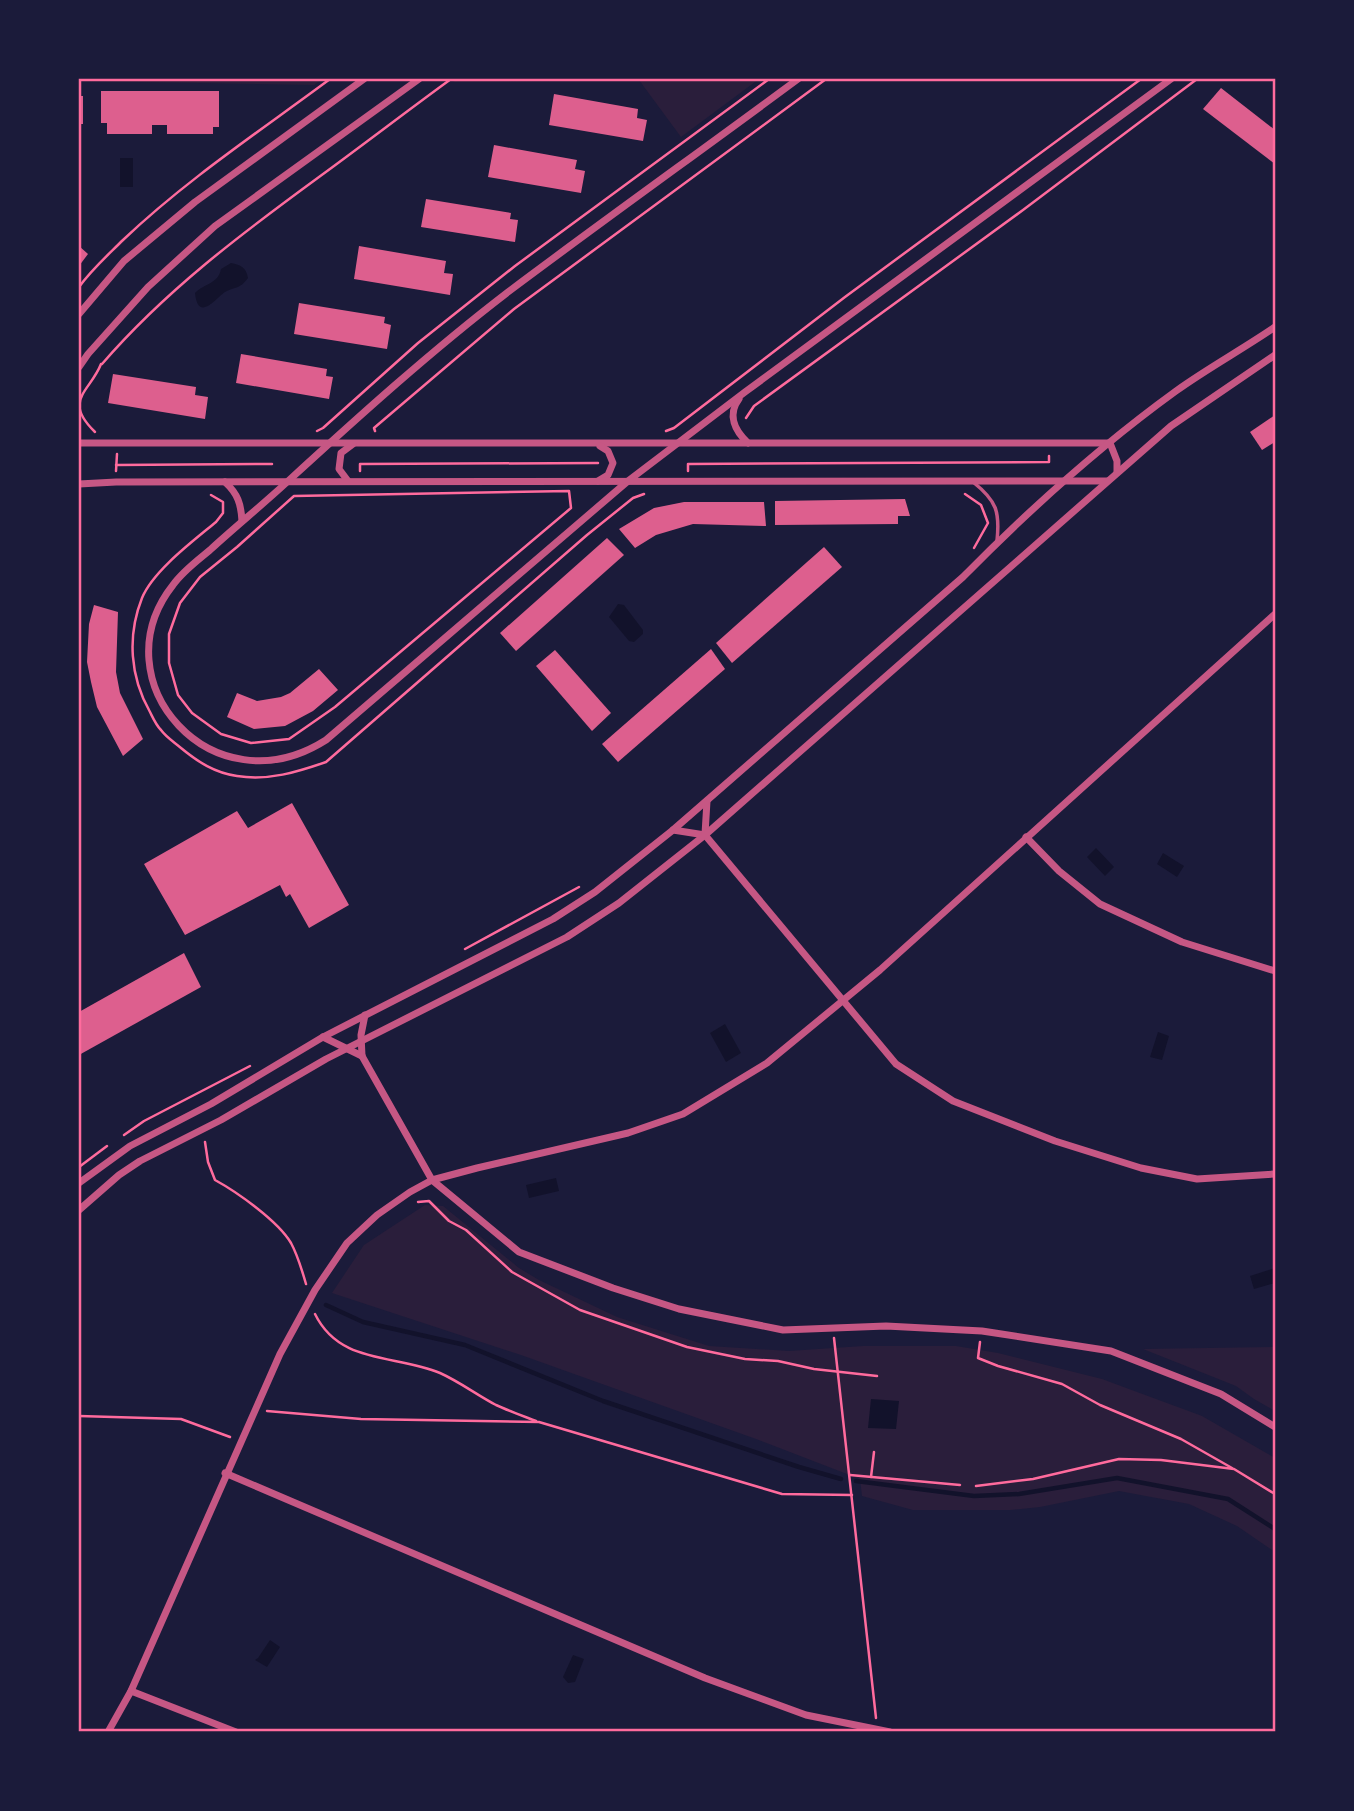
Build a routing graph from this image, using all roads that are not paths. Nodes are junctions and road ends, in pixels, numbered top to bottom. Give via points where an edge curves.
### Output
1 (365, 79) edge
2 (419, 79) edge
3 (798, 79) edge
4 (1171, 79) edge
5 (79, 314) edge
6 (1275, 327) edge
7 (1275, 355) edge
8 (79, 368) edge
9 (745, 392) junction
10 (79, 443) edge
11 (679, 443) junction
12 (1110, 443) junction
13 (327, 444) junction
14 (354, 444) junction
15 (597, 444) junction
16 (748, 444) junction
17 (1117, 472) junction
18 (348, 481) junction
19 (597, 481) junction
20 (628, 481) junction
21 (971, 481) junction
22 (1064, 481) junction
23 (1107, 481) junction
24 (224, 482) junction
25 (287, 482) junction
26 (79, 484) edge
27 (242, 521) junction
28 (997, 541) junction
29 (1275, 614) edge
30 (707, 800) junction
31 (673, 830) junction
32 (705, 835) junction
33 (1026, 837) junction
34 (1275, 971) edge
35 (842, 1002) junction
36 (365, 1015) junction
37 (323, 1037) junction
38 (361, 1042) junction
39 (349, 1048) junction
40 (362, 1056) junction
41 (1275, 1174) edge
42 (432, 1180) junction
43 (79, 1182) edge
44 (79, 1210) edge
45 (1275, 1427) edge
46 (225, 1473) junction
47 (131, 1691) junction
48 (108, 1732) edge
49 (236, 1732) edge
50 (890, 1732) edge

1 - 5 street via 195,202 124,261
2 - 8 street via 215,226 148,287
3 - 13 street via 506,294
4 - 9 street
6 - 12 street via 1175,392
7 - 17 street via 1171,426
9 - 11 street
9 - 16 street via 735,404 732,419
10 - 13 street
11 - 15 street
11 - 16 street
11 - 20 street
12 - 16 street
12 - 17 street
12 - 22 street
13 - 14 street
13 - 25 street
14 - 15 street
14 - 18 street via 341,453 339,469
15 - 19 street via 608,451 613,463 608,475
17 - 23 street
18 - 19 street
18 - 25 street
19 - 20 street
20 - 21 street
20 - 27 street via 326,740 298,755 268,762 236,760 214,752 182,730 163,704 150,659 152,628 172,586
21 - 22 street
21 - 28 lane via 996,508
22 - 23 street
22 - 28 street
23 - 32 street
24 - 25 street
24 - 26 street
24 - 27 street via 236,493
25 - 27 street
28 - 30 street via 963,577
29 - 33 street
30 - 31 street
30 - 32 street
31 - 32 street
31 - 36 street via 553,919
32 - 35 street
32 - 38 street via 619,903 566,937
33 - 34 street via 1100,904 1182,942
33 - 35 street
35 - 41 street via 896,1064 953,1101 1141,1168 1197,1179
35 - 42 street via 767,1063 683,1114 628,1133
36 - 37 street
36 - 38 street
37 - 39 street
37 - 43 street via 130,1146
38 - 39 street
38 - 40 street
39 - 40 street
39 - 44 street via 140,1161
40 - 42 street
42 - 45 street via 519,1252 679,1309 783,1330 886,1326 982,1331 1111,1351 1221,1394
42 - 46 street via 377,1215 347,1243 280,1354
46 - 47 street
46 - 50 street via 705,1678 806,1716
47 - 48 street
47 - 49 street

